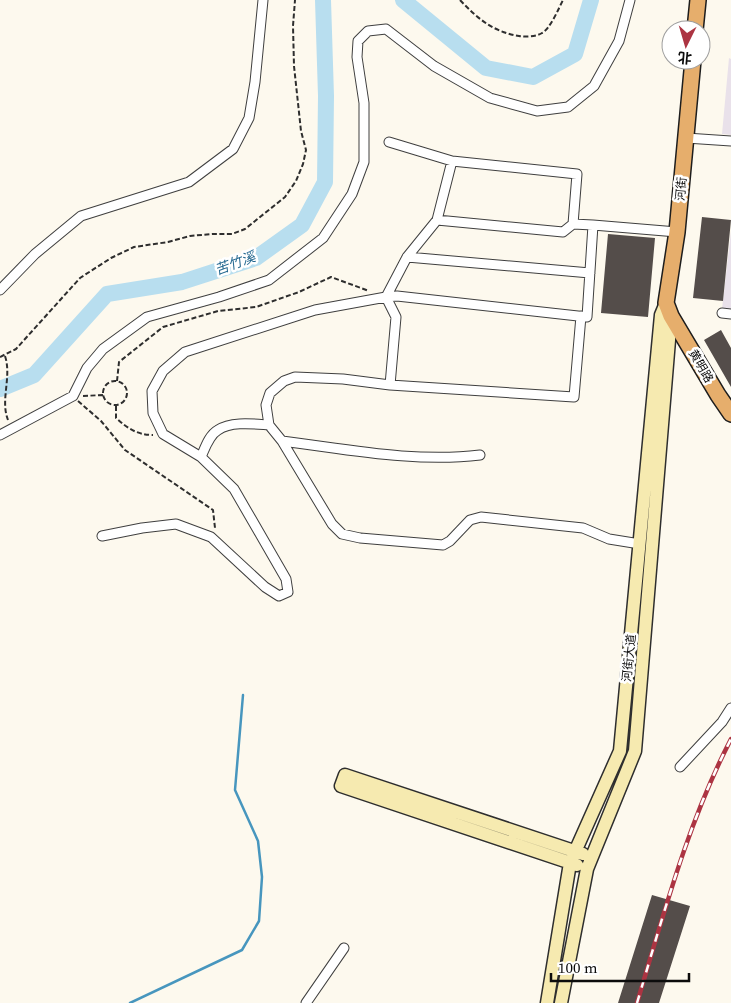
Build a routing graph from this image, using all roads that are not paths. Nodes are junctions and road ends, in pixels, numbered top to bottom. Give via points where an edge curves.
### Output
1 (263, 0) edge
2 (630, 0) edge
3 (698, 0) edge
4 (697, 20) edge
5 (692, 70) edge
6 (686, 138) junction
7 (731, 141) edge
8 (389, 142) dead end
9 (452, 161) junction
10 (437, 220) junction
11 (573, 224) junction
12 (593, 226) junction
13 (678, 232) junction
14 (407, 257) junction
15 (590, 273) junction
16 (0, 290) edge
17 (386, 297) junction
18 (669, 309) junction
19 (581, 316) junction
20 (390, 385) junction
21 (731, 414) edge
22 (269, 424) junction
23 (0, 436) edge
24 (282, 441) junction
25 (480, 455) dead end
26 (200, 457) junction
27 (102, 536) dead end
28 (640, 544) junction
29 (731, 708) edge
30 (680, 767) dead end
31 (576, 851) junction
32 (592, 857) junction
33 (570, 863) junction
34 (587, 869) junction
35 (344, 948) dead end
36 (306, 1003) edge
37 (547, 1003) edge
38 (561, 1003) edge

1 - 16 street via 249,118 233,149 189,182 82,216 35,254
2 - 23 street via 619,41 594,86 568,107 538,111 490,98 434,66 386,29 368,31 358,41 357,57 364,103 364,162 352,194 323,238 269,280 147,317 103,349 86,368 73,396
3 - 4 highway
5 - 6 highway, 河街
6 - 7 street
6 - 13 highway, 河街
8 - 9 street
9 - 10 street
9 - 11 street via 577,174
10 - 11 street via 563,232
10 - 14 street
11 - 12 street
12 - 13 street
12 - 15 street
13 - 18 highway, 河街
14 - 15 street
14 - 17 street
15 - 19 street via 587,317
17 - 19 street
17 - 20 street via 396,317
17 - 26 street via 315,310 185,352 164,371 152,391 153,413 163,434
18 - 21 highway, 黄明路
18 - 28 main road, 河街大道 via 661,315
18 - 32 main road, 河街大道 via 635,750
19 - 20 street via 574,397
20 - 22 street via 295,377 270,393 266,405
22 - 24 street
22 - 26 street via 239,423 217,430
24 - 25 street via 411,456 451,458
24 - 28 street via 332,524 342,534 443,545 470,520 481,517 583,528 609,539
26 - 27 street via 234,489 286,579 288,592 279,596 265,587 211,536 176,524
28 - 31 main road, 河街大道 via 620,751
29 - 30 street
31 - 32 main road
31 - 33 main road, 河街大道
31 - 33 main road via 345,775 342,786
32 - 34 main road, 河街大道
33 - 34 main road
33 - 37 main road, 河街大道
34 - 38 main road, 河街大道
35 - 36 street

